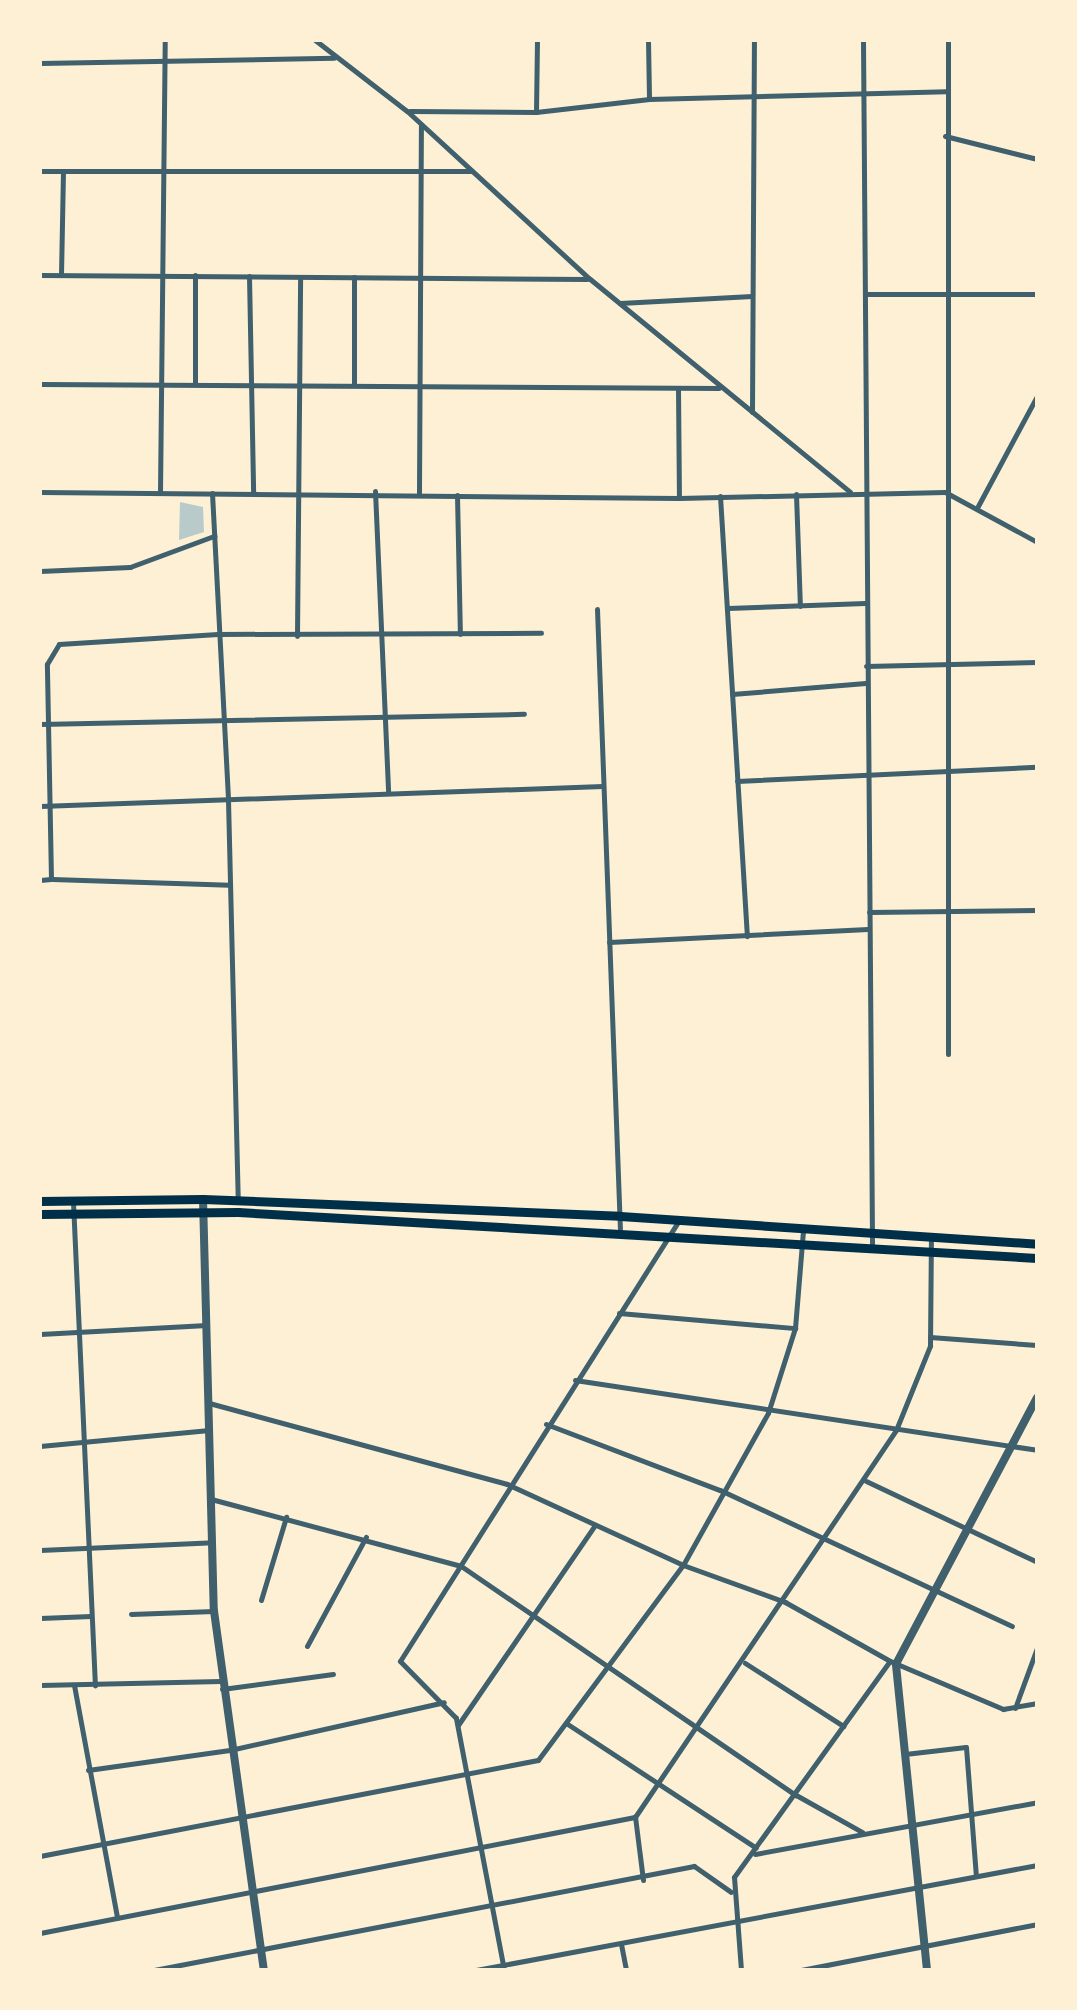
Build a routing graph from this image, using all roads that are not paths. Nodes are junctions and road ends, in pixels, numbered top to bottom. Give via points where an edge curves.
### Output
1 (165, 40) edge
2 (314, 40) edge
3 (537, 40) edge
4 (648, 40) edge
5 (754, 40) edge
6 (863, 40) edge
7 (948, 40) edge
8 (338, 58) junction
9 (40, 63) edge
10 (166, 63) junction
11 (946, 91) junction
12 (864, 95) junction
13 (649, 98) junction
14 (756, 98) junction
15 (407, 111) junction
16 (536, 112) junction
17 (422, 123) junction
18 (945, 136) junction
19 (1037, 160) edge
20 (40, 171) edge
21 (62, 171) junction
22 (474, 171) junction
23 (164, 172) junction
24 (421, 174) junction
25 (40, 275) edge
26 (61, 275) junction
27 (161, 275) junction
28 (195, 275) junction
29 (249, 276) junction
30 (300, 277) junction
31 (354, 277) junction
32 (420, 277) junction
33 (590, 279) junction
34 (867, 294) junction
35 (946, 294) junction
36 (1037, 294) edge
37 (752, 296) junction
38 (620, 304) junction
39 (40, 384) edge
40 (161, 384) junction
41 (194, 384) junction
42 (299, 384) junction
43 (354, 384) junction
44 (252, 386) junction
45 (418, 386) junction
46 (678, 388) junction
47 (722, 388) junction
48 (1037, 396) edge
49 (752, 412) junction
50 (40, 492) edge
51 (253, 492) junction
52 (298, 492) junction
53 (375, 492) junction
54 (419, 492) junction
55 (850, 492) junction
56 (864, 492) junction
57 (945, 492) junction
58 (212, 493) junction
59 (796, 493) junction
60 (160, 494) junction
61 (457, 496) junction
62 (720, 496) junction
63 (679, 498) junction
64 (978, 506) junction
65 (214, 536) junction
66 (1037, 542) edge
67 (40, 571) edge
68 (866, 602) junction
69 (800, 606) junction
70 (728, 608) junction
71 (597, 609) dead end
72 (542, 633) dead end
73 (218, 634) junction
74 (460, 634) junction
75 (296, 636) junction
76 (378, 637) junction
77 (1037, 662) edge
78 (946, 665) junction
79 (866, 666) junction
80 (866, 683) junction
81 (732, 694) junction
82 (524, 714) dead end
83 (384, 715) junction
84 (223, 722) junction
85 (40, 724) edge
86 (48, 724) junction
87 (1037, 767) edge
88 (944, 772) junction
89 (867, 775) junction
90 (737, 781) junction
91 (604, 786) junction
92 (388, 793) junction
93 (228, 800) junction
94 (54, 802) junction
95 (40, 806) edge
96 (51, 879) junction
97 (40, 880) edge
98 (229, 885) junction
99 (1037, 910) edge
100 (944, 911) junction
101 (868, 912) junction
102 (868, 929) junction
103 (747, 936) junction
104 (609, 942) junction
105 (948, 1054) dead end
106 (73, 1198) junction
107 (203, 1199) junction
108 (40, 1200) edge
109 (238, 1200) junction
110 (73, 1212) junction
111 (204, 1212) junction
112 (238, 1212) junction
113 (40, 1214) edge
114 (620, 1216) junction
115 (680, 1220) junction
116 (620, 1229) junction
117 (803, 1230) junction
118 (672, 1232) junction
119 (871, 1233) junction
120 (931, 1237) junction
121 (802, 1243) junction
122 (1037, 1244) edge
123 (872, 1248) junction
124 (931, 1250) junction
125 (1037, 1258) edge
126 (618, 1312) junction
127 (206, 1324) junction
128 (795, 1328) junction
129 (81, 1331) junction
130 (40, 1334) edge
131 (930, 1338) junction
132 (1037, 1345) edge
133 (574, 1380) junction
134 (1037, 1398) edge
135 (209, 1404) junction
136 (768, 1413) junction
137 (546, 1424) junction
138 (209, 1430) junction
139 (896, 1430) junction
140 (85, 1442) junction
141 (40, 1446) edge
142 (1015, 1448) junction
143 (1037, 1450) edge
144 (866, 1480) junction
145 (508, 1484) junction
146 (720, 1490) junction
147 (211, 1498) junction
148 (286, 1516) junction
149 (596, 1524) junction
150 (966, 1532) junction
151 (366, 1536) junction
152 (826, 1538) junction
153 (213, 1542) junction
154 (87, 1546) junction
155 (40, 1550) edge
156 (1037, 1562) edge
157 (682, 1565) junction
158 (461, 1566) junction
159 (932, 1589) junction
160 (261, 1600) dead end
161 (785, 1602) junction
162 (214, 1610) junction
163 (131, 1614) dead end
164 (533, 1614) junction
165 (91, 1616) junction
166 (40, 1618) edge
167 (1012, 1626) dead end
168 (307, 1646) dead end
169 (1037, 1648) edge
170 (893, 1662) junction
171 (745, 1663) junction
172 (608, 1666) junction
173 (333, 1674) dead end
174 (40, 1685) edge
175 (74, 1685) junction
176 (94, 1685) junction
177 (221, 1685) junction
178 (445, 1702) junction
179 (1037, 1703) edge
180 (1014, 1708) junction
181 (566, 1722) junction
182 (458, 1724) junction
183 (844, 1726) junction
184 (698, 1728) junction
185 (230, 1750) junction
186 (905, 1754) junction
187 (88, 1770) junction
188 (470, 1773) junction
189 (662, 1782) junction
190 (796, 1796) junction
191 (1037, 1802) edge
192 (971, 1814) junction
193 (635, 1817) junction
194 (240, 1820) junction
195 (911, 1825) junction
196 (862, 1832) junction
197 (102, 1843) junction
198 (482, 1848) junction
199 (754, 1852) junction
200 (40, 1856) edge
201 (1037, 1865) edge
202 (976, 1876) junction
203 (643, 1880) junction
204 (916, 1886) junction
205 (731, 1892) junction
206 (252, 1896) junction
207 (493, 1906) junction
208 (117, 1918) junction
209 (734, 1920) junction
210 (1037, 1924) edge
211 (40, 1933) edge
212 (621, 1944) junction
213 (924, 1944) junction
214 (260, 1948) junction
215 (503, 1968) edge
216 (154, 1970) edge
217 (264, 1970) edge
218 (476, 1970) edge
219 (626, 1970) edge
220 (741, 1970) edge
221 (801, 1970) edge
222 (927, 1970) edge

1 - 10 street
2 - 8 street
3 - 16 street
4 - 13 street
5 - 14 street
6 - 12 street
7 - 11 street
8 - 10 street
8 - 15 street
9 - 10 street
10 - 23 street
11 - 12 street
11 - 18 street
12 - 14 street
12 - 34 street
13 - 14 street
13 - 16 street
14 - 37 street
15 - 16 street
15 - 17 street
17 - 22 street
17 - 24 street
18 - 19 street
18 - 35 street
20 - 21 street
21 - 23 street
21 - 26 street
22 - 24 street
22 - 33 street
23 - 24 street
23 - 27 street
24 - 32 street
25 - 26 street
26 - 27 street
27 - 28 street
27 - 40 street
28 - 29 street
28 - 41 street
29 - 30 street
29 - 44 street
30 - 31 street
30 - 42 street
31 - 32 street
31 - 43 street
32 - 33 street
32 - 45 street
33 - 38 street
34 - 35 street
34 - 56 street
35 - 36 street
35 - 57 street
37 - 38 street
37 - 49 street
38 - 47 street
39 - 40 street
40 - 41 street
40 - 60 street
41 - 44 street
42 - 43 street
42 - 44 street
42 - 52 street
43 - 45 street
44 - 51 street
45 - 46 street
45 - 54 street
46 - 47 street
46 - 63 street
47 - 49 street
48 - 64 street
49 - 55 street
50 - 60 street
51 - 52 street
51 - 58 street
52 - 53 street
52 - 75 street
53 - 54 street
53 - 76 street
54 - 61 street
55 - 56 street
55 - 59 street
56 - 57 street
56 - 68 street
57 - 64 street
57 - 78 street
58 - 60 street
58 - 65 street
59 - 62 street
59 - 69 street
61 - 63 street
61 - 74 street
62 - 63 street
62 - 70 street
64 - 66 street
65 - 67 street via 130,567
65 - 73 street
68 - 69 street
68 - 79 street
69 - 70 street
70 - 81 street
71 - 91 street
72 - 74 street
73 - 75 street
73 - 84 street
73 - 86 street via 60,644 47,664
74 - 76 street
75 - 76 street
76 - 83 street
77 - 78 street
78 - 79 street
78 - 88 street
79 - 80 street
80 - 81 street
80 - 89 street
81 - 90 street
82 - 83 street
83 - 84 street
83 - 92 street
84 - 86 street
84 - 93 street
85 - 86 street
86 - 94 street
87 - 88 street
88 - 89 street
88 - 100 street
89 - 90 street
89 - 101 street
90 - 103 street
91 - 92 street
91 - 104 street
92 - 93 street
93 - 94 street
93 - 98 street
94 - 95 street
94 - 96 street
96 - 97 street
96 - 98 street
98 - 109 street
99 - 100 street
100 - 101 street
100 - 105 street
101 - 102 street
102 - 103 street
102 - 119 street
103 - 104 street
104 - 114 street
106 - 107 main road
106 - 108 main road
106 - 110 street
107 - 109 main road
107 - 111 street
109 - 112 street
109 - 114 main road
110 - 111 main road
110 - 113 main road
110 - 129 street
111 - 112 main road
111 - 127 street
112 - 116 main road
114 - 115 main road
114 - 116 street
115 - 117 main road
115 - 118 street
116 - 118 main road
117 - 119 main road
117 - 121 street
118 - 121 main road
118 - 126 street
119 - 120 main road
119 - 123 street
120 - 122 main road
120 - 124 street
121 - 123 main road
121 - 128 street
123 - 124 main road
124 - 125 main road
124 - 131 street
126 - 128 street
126 - 133 street
127 - 129 street
127 - 135 street
128 - 136 street
129 - 130 street
129 - 140 street
131 - 132 street
131 - 139 street
133 - 136 street
133 - 137 street
134 - 142 street
135 - 138 street
135 - 145 street
136 - 139 street
136 - 146 street
137 - 145 street
137 - 146 street
138 - 140 street
138 - 147 street
139 - 142 street
139 - 144 street
140 - 141 street
140 - 154 street
142 - 143 street
142 - 150 street
144 - 150 street
144 - 152 street
145 - 149 street
145 - 158 street
146 - 152 street
146 - 157 street
147 - 148 street
147 - 153 street
148 - 151 street
148 - 160 street
149 - 157 street
149 - 164 street
150 - 156 street
150 - 159 street
151 - 158 street
151 - 168 street
152 - 159 street
152 - 161 street
153 - 154 street
153 - 162 street
154 - 155 street
154 - 165 street
157 - 161 street
157 - 172 street
158 - 164 street
158 - 178 street via 400,1660
159 - 167 street
159 - 170 street
161 - 170 street
161 - 171 street
162 - 163 street
162 - 177 street
164 - 172 street
164 - 182 street
165 - 166 street
165 - 176 street
169 - 180 street
170 - 180 street
170 - 183 street
170 - 186 street
171 - 183 street
171 - 184 street
172 - 181 street
172 - 184 street
173 - 177 street
174 - 175 street
175 - 176 street
175 - 187 street
176 - 177 street
177 - 185 street
178 - 182 street
178 - 185 street
179 - 180 street
181 - 188 street via 538,1760
181 - 189 street
182 - 188 street
183 - 190 street
184 - 189 street
184 - 190 street
185 - 187 street
185 - 194 street
186 - 192 street via 966,1747
186 - 195 street
187 - 197 street
188 - 194 street
188 - 198 street
189 - 193 street
189 - 199 street
190 - 196 street
190 - 199 street
191 - 192 street
192 - 195 street
192 - 202 street
193 - 198 street
193 - 203 street
194 - 197 street
194 - 206 street
195 - 196 street
195 - 204 street
196 - 199 street
197 - 200 street
197 - 208 street
198 - 206 street
198 - 207 street
199 - 205 street
201 - 202 street
202 - 204 street
203 - 205 street via 694,1866
203 - 207 street
204 - 209 street
204 - 213 street
205 - 209 street
206 - 208 street
206 - 214 street
207 - 214 street
207 - 215 street
208 - 211 street
209 - 212 street
209 - 220 street
210 - 213 street
212 - 215 street
212 - 219 street
213 - 221 street
213 - 222 street
214 - 216 street
214 - 217 street
215 - 218 street

